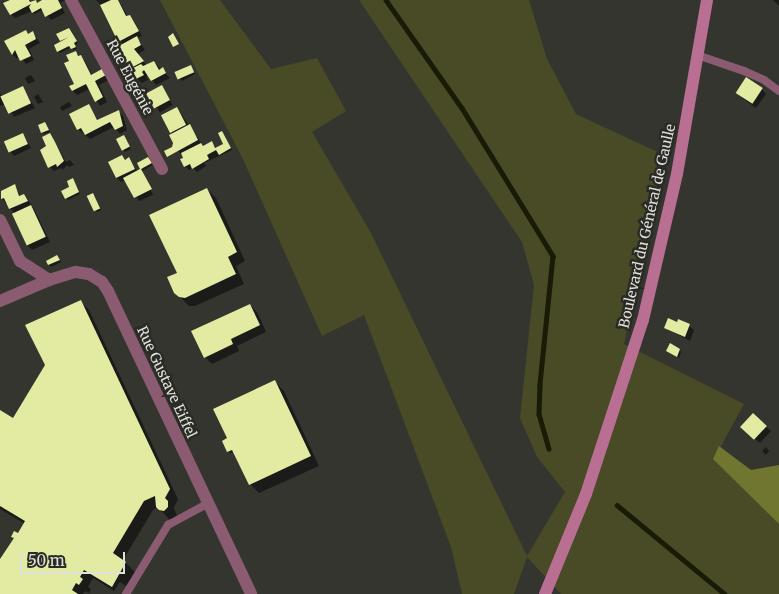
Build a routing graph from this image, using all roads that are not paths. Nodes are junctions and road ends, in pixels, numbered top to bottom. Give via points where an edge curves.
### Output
1 (71, 0) edge
2 (707, 0) edge
3 (697, 56) junction
4 (779, 91) edge
5 (162, 169) dead end
6 (0, 220) edge
7 (49, 280) junction
8 (0, 302) edge
9 (207, 504) junction
10 (126, 594) edge
11 (251, 594) edge
12 (545, 594) edge

1 - 5 street, Rue Eugénie
2 - 3 street, Boulevard du Général de Gaulle
3 - 4 lane via 744,71
3 - 12 street, Boulevard du Général de Gaulle via 676,174 643,320 586,494
6 - 7 street via 20,261
7 - 8 street, Rue Gustave Eiffel
7 - 9 street, Rue Gustave Eiffel via 76,272 102,282
9 - 10 lane via 168,525
9 - 11 street, Rue Gustave Eiffel

